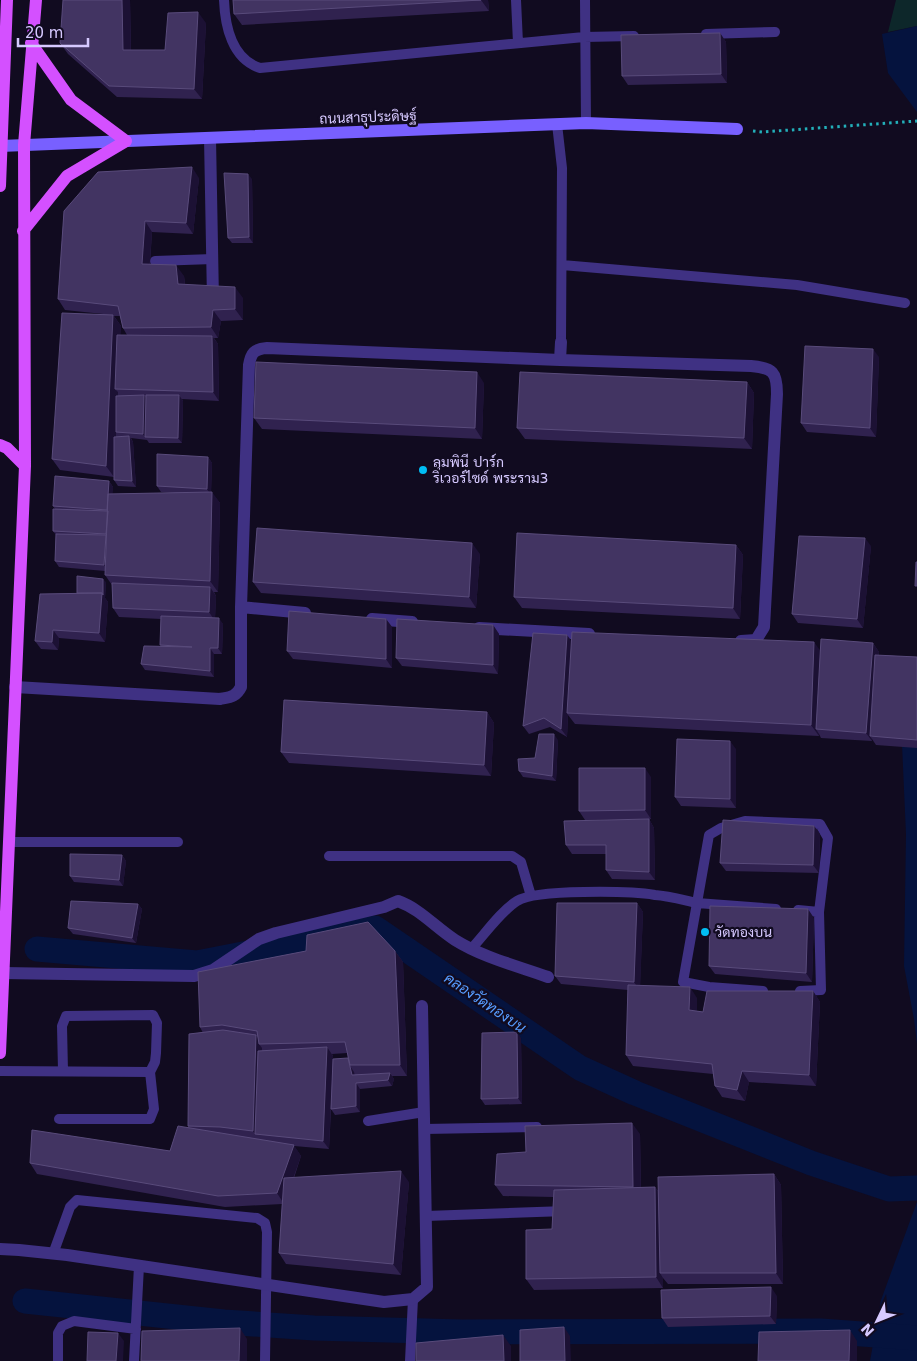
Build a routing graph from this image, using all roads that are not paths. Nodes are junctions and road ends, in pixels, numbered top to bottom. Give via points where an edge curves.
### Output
1 (7, 0) edge
2 (36, 0) edge
3 (224, 0) edge
4 (516, 0) edge
5 (584, 0) edge
6 (775, 32) dead end
7 (699, 34) edge
8 (641, 36) edge
9 (584, 37) junction
10 (31, 43) junction
11 (518, 43) junction
12 (557, 124) junction
13 (586, 124) junction
14 (737, 129) road end
15 (210, 138) junction
16 (126, 141) junction
17 (24, 145) junction
18 (0, 146) edge
19 (0, 186) edge
20 (23, 231) junction
21 (213, 259) junction
22 (155, 261) dead end
23 (562, 265) junction
24 (213, 300) edge
25 (905, 303) dead end
26 (561, 342) joint
27 (560, 360) junction
28 (0, 445) edge
29 (25, 466) junction
30 (241, 607) junction
31 (320, 614) edge
32 (360, 618) edge
33 (420, 623) edge
34 (470, 627) edge
35 (604, 635) edge
36 (733, 641) edge
37 (15, 687) junction
38 (9, 842) junction
39 (178, 842) dead end
40 (329, 856) dead end
41 (530, 896) junction
42 (697, 902) junction
43 (819, 912) junction
44 (472, 948) junction
45 (3, 973) junction
46 (548, 977) dead end
47 (774, 991) edge
48 (792, 991) edge
49 (422, 1006) dead end
50 (0, 1053) edge
51 (0, 1071) edge
52 (63, 1071) junction
53 (150, 1072) junction
54 (424, 1112) junction
55 (58, 1119) dead end
56 (368, 1120) dead end
57 (543, 1126) edge
58 (424, 1129) junction
59 (574, 1210) edge
60 (426, 1216) junction
61 (0, 1250) edge
62 (53, 1254) junction
63 (139, 1266) junction
64 (266, 1284) junction
65 (413, 1299) junction
66 (136, 1329) junction
67 (58, 1361) edge
68 (134, 1361) edge
69 (265, 1361) edge
70 (410, 1361) edge

1 - 19 main road, bridge
2 - 10 main road
3 - 11 lane via 231,40 245,60 260,68
4 - 11 lane
5 - 9 lane
6 - 7 lane
8 - 9 lane
9 - 11 lane
9 - 13 lane
10 - 16 main road via 71,100
10 - 17 main road
12 - 13 street, ถนนสาธุประดิษฐ์
12 - 15 street, ถนนสาธุประดิษฐ์
12 - 23 lane via 562,168
13 - 14 street, ถนนสาธุประดิษฐ์
15 - 16 street, ถนนสาธุประดิษฐ์
15 - 21 street
16 - 17 street, ถนนสาธุประดิษฐ์
16 - 20 main road via 67,176
17 - 18 street, ถนนสาธุประดิษฐ์
17 - 20 main road
20 - 29 main road
21 - 22 lane
21 - 24 street
23 - 25 lane via 797,285
23 - 26 lane
26 - 27 street
27 - 30 street via 267,348 255,351 249,365
27 - 36 street via 751,366 763,367 774,373 777,394 764,627 756,640
28 - 29 main road
29 - 37 main road
30 - 31 street
30 - 37 street via 241,687 232,697 220,699
32 - 33 street
34 - 35 street
37 - 38 main road
38 - 39 lane
38 - 45 main road
40 - 41 lane via 512,856 522,862
41 - 42 lane via 654,894
41 - 44 lane via 517,901
42 - 43 lane
42 - 43 lane via 709,835 745,821 820,824 828,838
42 - 47 lane via 683,982
43 - 48 lane via 822,990
44 - 45 street via 456,941 411,906 398,901 259,939 213,970 194,976
44 - 46 street via 498,961
45 - 50 main road
49 - 54 street
51 - 52 lane
52 - 53 lane
52 - 53 lane via 62,1026 66,1016 153,1015 157,1023 156,1053
53 - 55 lane via 154,1110 150,1119
54 - 56 lane
54 - 58 street
57 - 58 lane
58 - 60 street
59 - 60 lane
60 - 65 street via 427,1287
61 - 62 street
62 - 63 street
62 - 64 lane via 70,1207 77,1200 258,1218 265,1223 267,1232
63 - 64 street
63 - 66 lane
64 - 65 street via 384,1302
64 - 69 lane
65 - 70 lane
66 - 67 lane via 74,1321 62,1326 58,1333
66 - 68 lane

